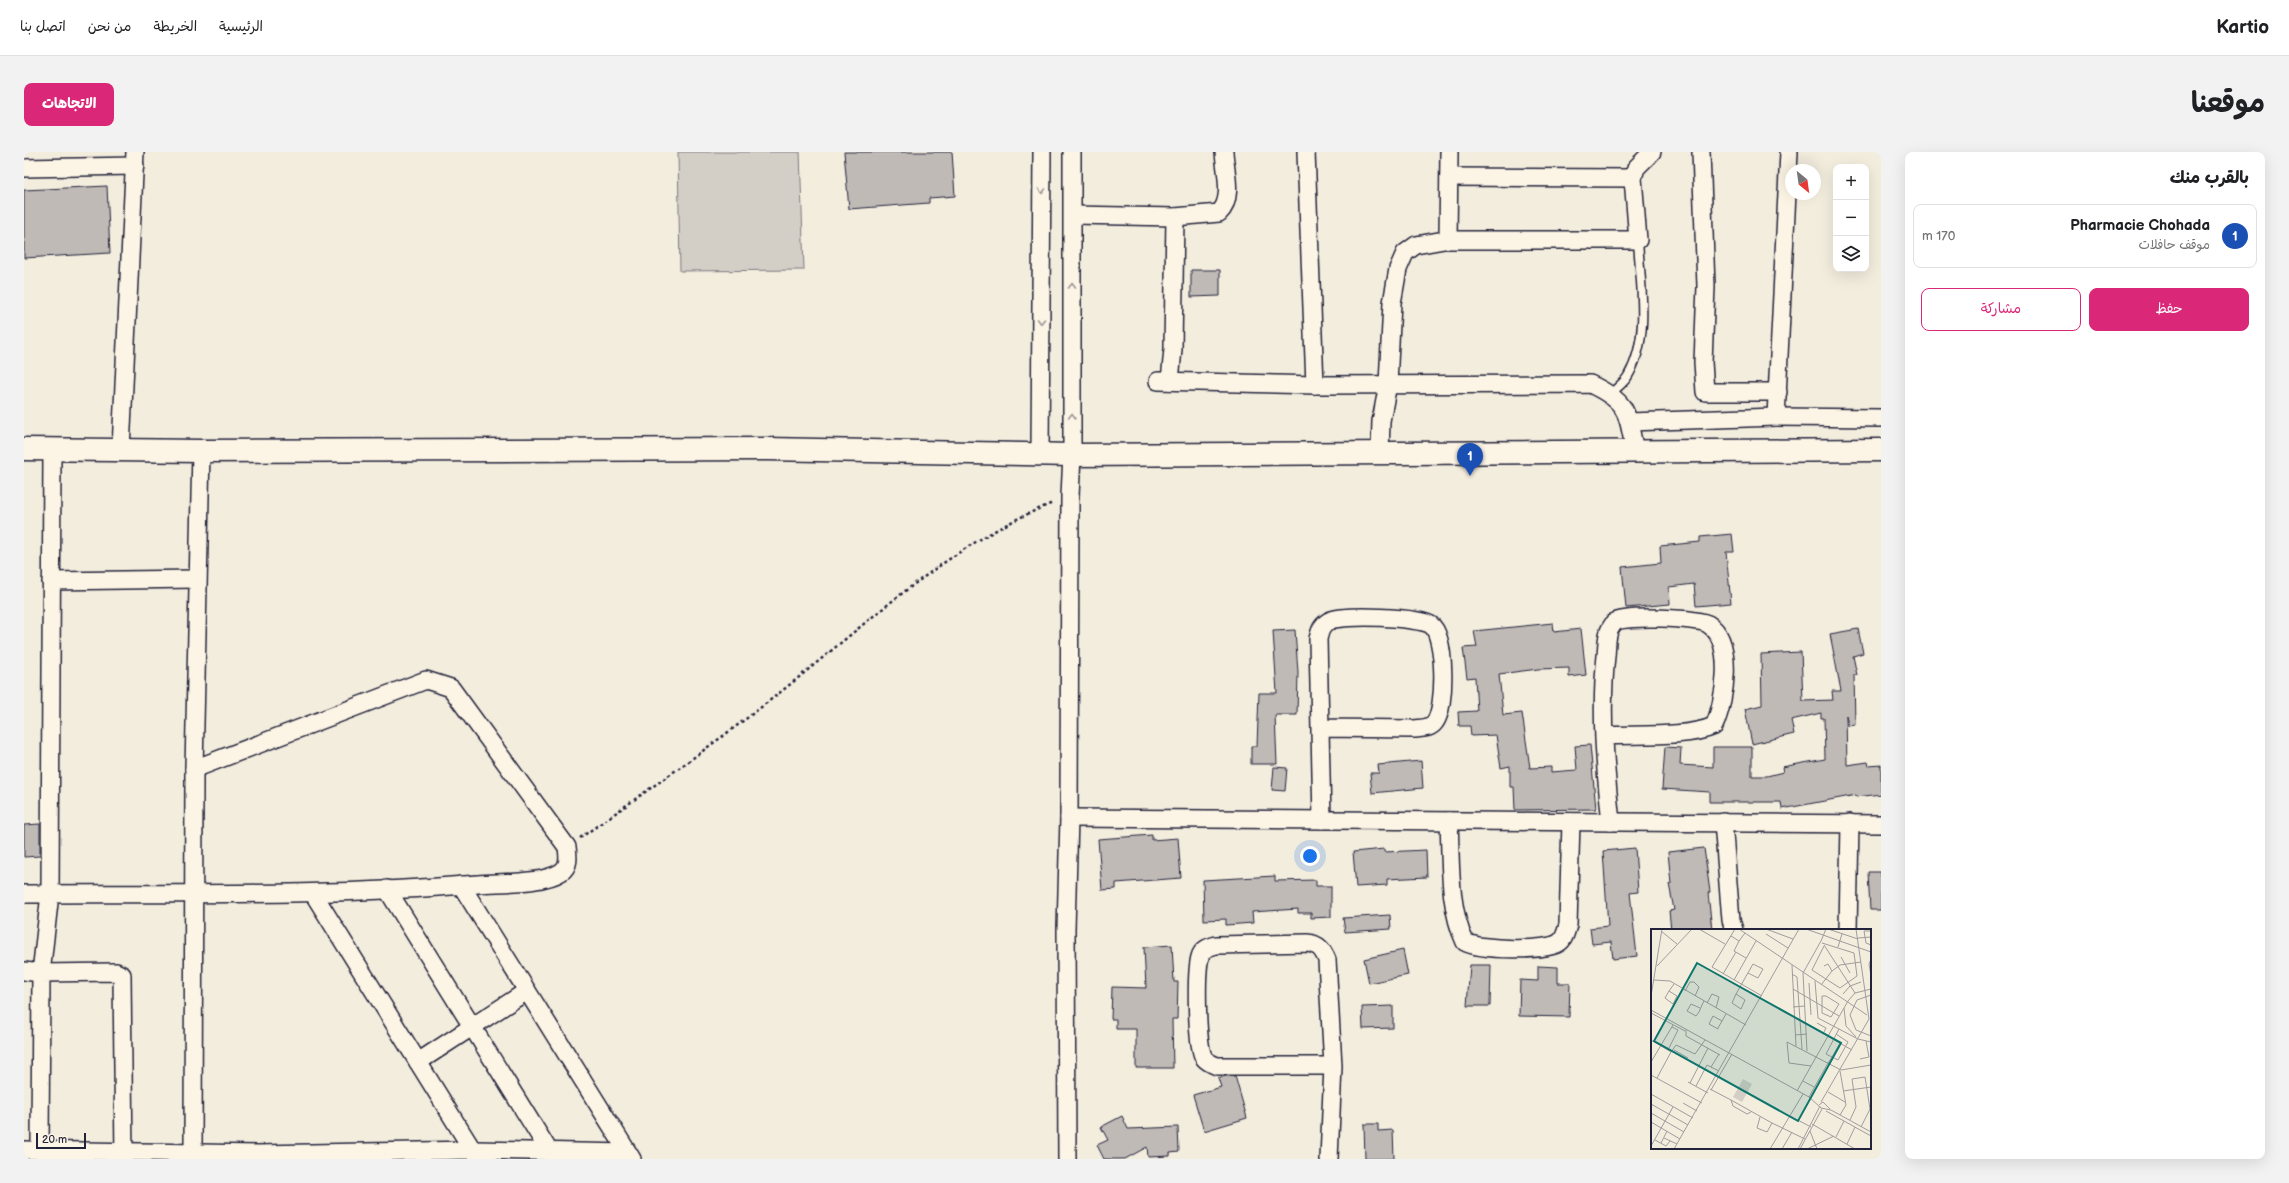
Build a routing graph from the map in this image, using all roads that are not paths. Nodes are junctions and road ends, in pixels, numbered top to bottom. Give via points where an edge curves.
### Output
1 (1042, 152) edge
2 (1072, 152) edge
3 (1224, 152) edge
4 (1306, 152) edge
5 (1449, 152) edge
6 (1652, 152) edge
7 (1701, 152) edge
8 (1789, 152) edge
9 (135, 159) edge
10 (24, 168) edge
11 (1449, 177) junction
12 (1633, 178) junction
13 (1073, 216) junction
14 (1175, 216) junction
15 (1448, 240) junction
16 (1638, 240) junction
17 (1388, 384) junction
18 (1315, 385) junction
19 (1778, 392) junction
20 (1611, 394) junction
21 (1776, 417) junction
22 (1881, 418) edge
23 (1629, 422) junction
24 (24, 449) edge
25 (121, 449) junction
26 (52, 450) junction
27 (1881, 450) edge
28 (201, 451) junction
29 (1635, 452) junction
30 (1040, 454) junction
31 (1380, 454) junction
32 (1072, 455) junction
33 (197, 580) junction
34 (51, 582) junction
35 (1322, 728) junction
36 (1604, 736) junction
37 (194, 770) junction
38 (1069, 818) junction
39 (1322, 820) junction
40 (1449, 821) junction
41 (1571, 822) junction
42 (1611, 822) junction
43 (1723, 822) junction
44 (1850, 823) junction
45 (1881, 824) edge
46 (461, 885) junction
47 (387, 889) junction
48 (195, 893) junction
49 (24, 894) edge
50 (50, 894) junction
51 (314, 894) junction
52 (1734, 929) edge
53 (1848, 929) edge
54 (24, 971) edge
55 (41, 973) junction
56 (527, 991) junction
57 (472, 1027) junction
58 (418, 1062) junction
59 (1333, 1066) junction
60 (32, 1150) edge
61 (476, 1154) edge
62 (124, 1155) edge
63 (552, 1155) edge
64 (193, 1156) edge
65 (630, 1156) edge
66 (258, 1157) edge
67 (1067, 1159) edge
68 (1329, 1159) edge

1 -> 30 street
2 - 13 street
3 - 14 street via 1227,193 1224,208 1212,215
4 - 18 street
5 - 11 street
6 - 12 street via 1636,168
7 - 19 street via 1706,286 1703,362 1706,392
8 - 19 street
9 - 10 street
9 - 25 street
11 - 12 street
11 - 15 street
12 - 16 street
13 - 14 street
32 -> 13 street
14 - 18 street via 1173,349 1164,381
15 - 16 street
15 - 17 street via 1416,245 1405,253 1398,268 1392,303
16 - 20 lane via 1642,323 1638,354 1627,377
17 - 18 street
17 - 20 street via 1590,384
17 - 31 street via 1381,421
19 - 21 street
20 - 23 street via 1626,410
21 - 22 street
21 - 23 street
23 - 29 street
24 - 26 highway
25 - 26 highway
25 - 28 highway
26 - 34 street
27 - 29 highway
28 - 30 highway via 768,449
28 - 33 street
29 - 31 highway
30 - 32 highway
31 - 32 highway
32 - 38 street
33 - 34 street
33 - 37 street
34 - 50 street
35 - 35 street via 1415,729 1428,728 1434,724 1441,703 1443,673 1436,632 1431,624 1417,620 1348,616 1321,626 1318,639
35 - 39 street
36 - 36 street via 1678,733 1705,730 1714,726 1722,704 1726,664 1721,640 1715,630 1707,623 1693,621 1635,617 1616,622 1609,631 1602,692
36 - 42 street
37 - 46 street via 426,680 451,688 567,847 569,860 563,871 549,878
37 - 48 street
38 - 39 street
38 - 67 street via 1066,929
39 - 40 street
40 - 41 street
40 - 41 street via 1456,922 1465,942 1486,948 1554,945 1564,937 1568,925
41 - 42 street
42 - 43 street
43 - 44 street
43 - 52 street
44 - 45 street
44 - 53 street
46 - 47 street
46 - 56 street
47 - 51 street
47 - 57 street
48 - 50 street
48 - 51 street
48 - 64 street
49 - 50 street
50 - 55 street
51 - 58 street
54 - 55 street
55 - 60 street
55 - 62 street via 116,972 122,975
56 - 57 street
56 - 65 street
57 - 58 street
57 - 63 street
58 - 61 street
59 - 59 street via 1217,1066 1208,1062 1201,1050 1197,1004 1200,956 1206,948 1216,945 1316,944 1323,950 1328,968
59 - 68 street
60 - 62 street
61 - 63 street
61 - 66 street
62 - 64 street
63 - 65 street
64 - 66 street

